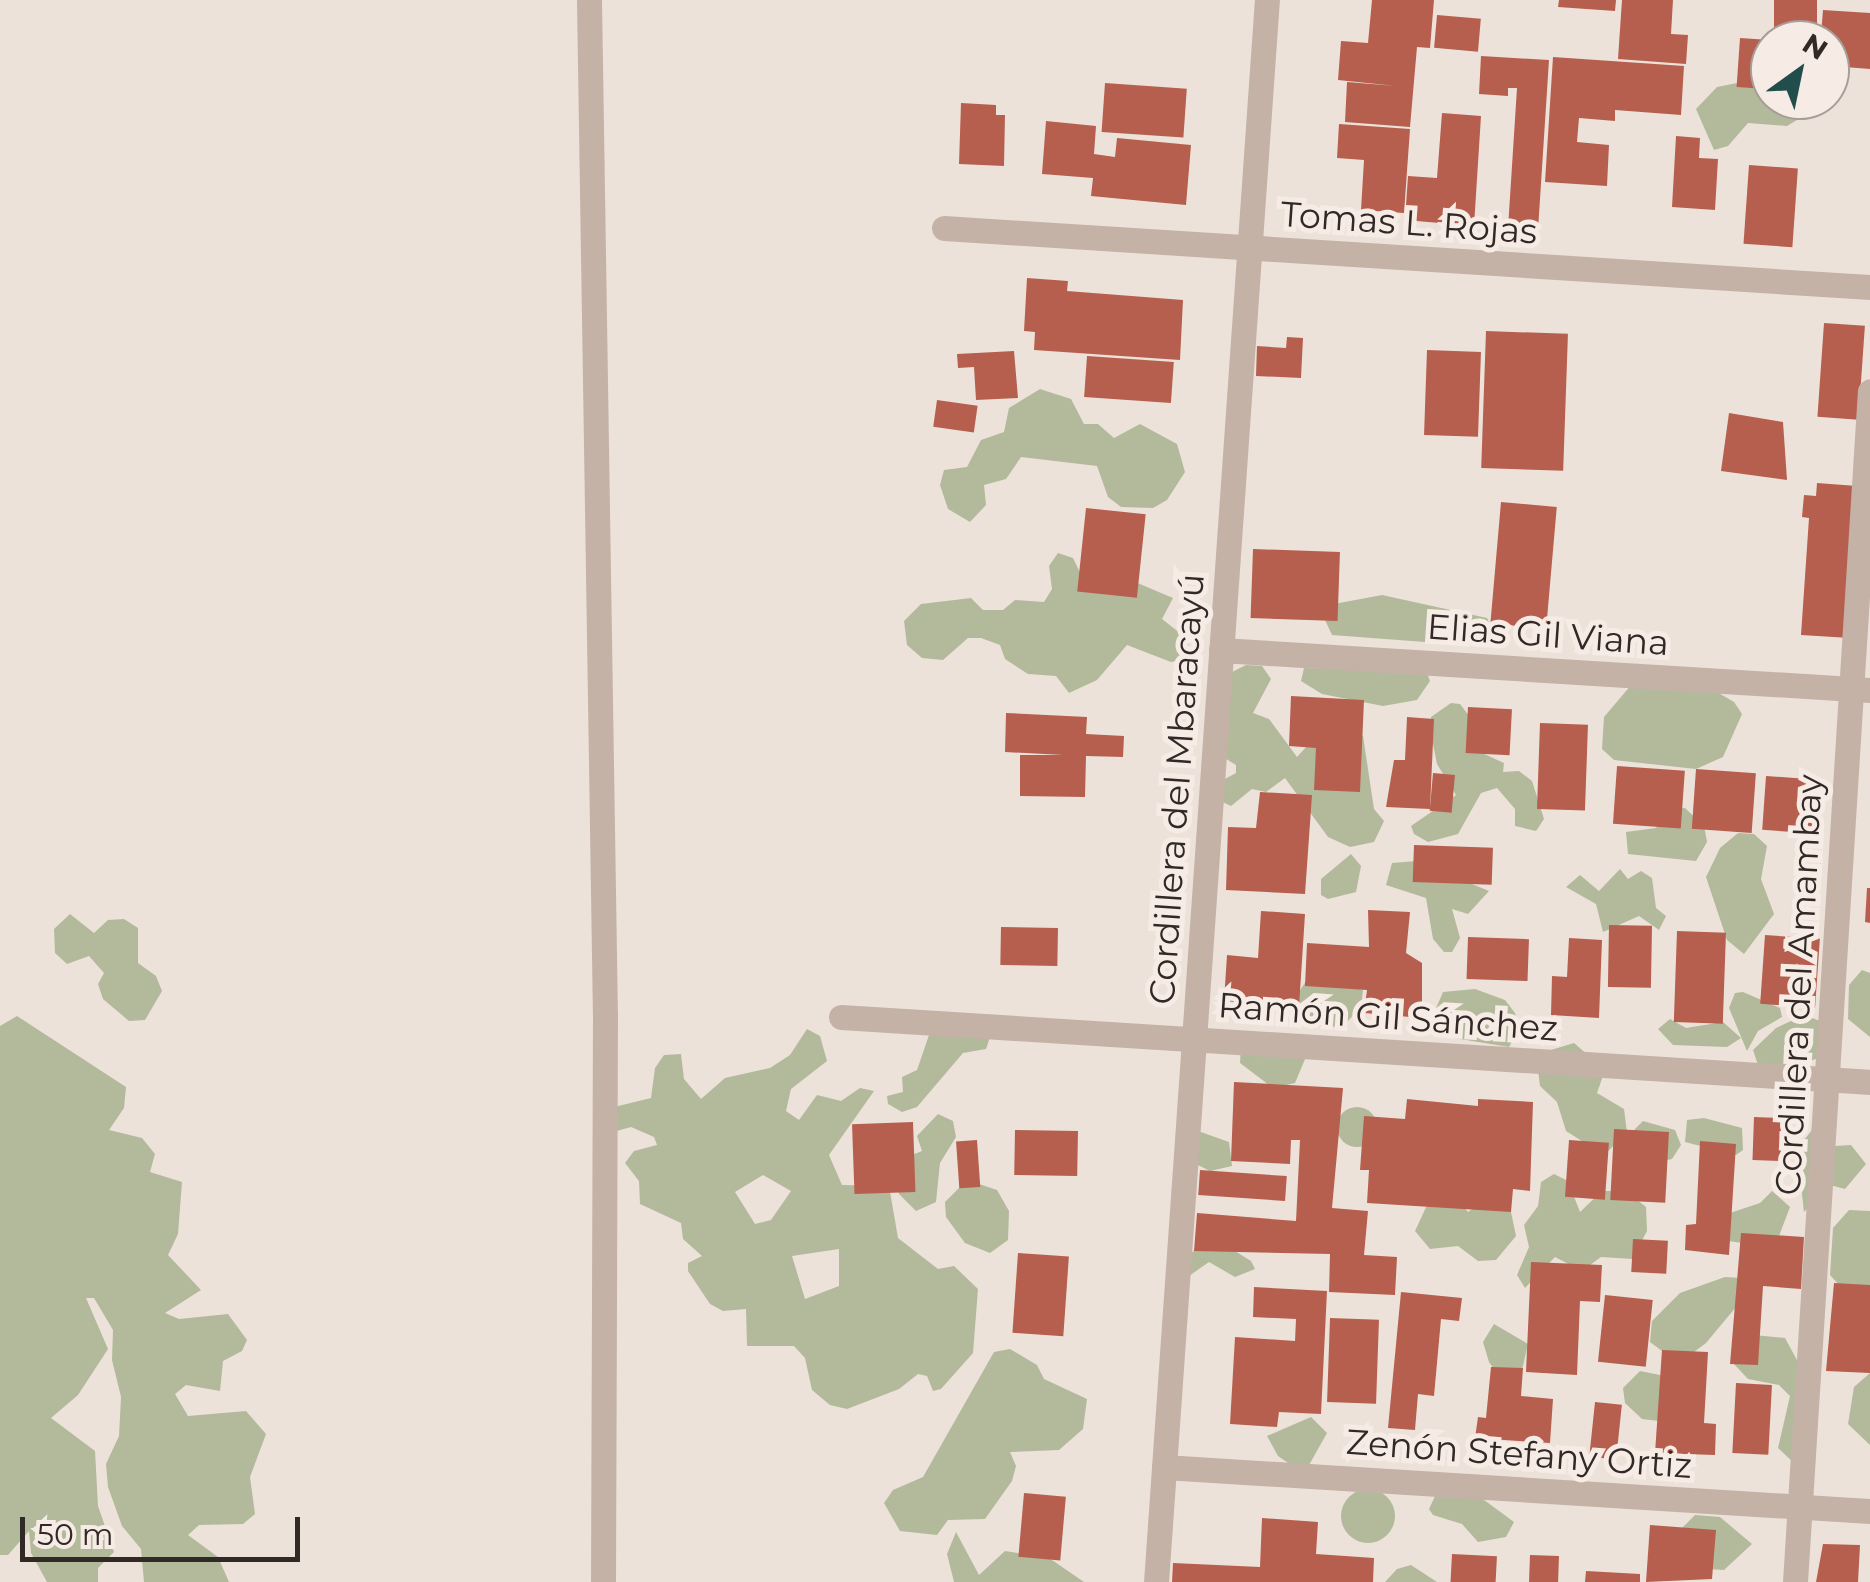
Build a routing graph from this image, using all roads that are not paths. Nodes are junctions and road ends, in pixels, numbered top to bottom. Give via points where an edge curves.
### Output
1 (589, 0) edge
2 (1267, 0) edge
3 (944, 228) dead end
4 (1250, 248) junction
5 (1870, 286) edge
6 (1870, 391) edge
7 (1222, 650) junction
8 (1861, 690) edge
9 (841, 1017) dead end
10 (1194, 1039) junction
11 (1830, 1080) junction
12 (1870, 1082) edge
13 (1164, 1467) junction
14 (1800, 1507) junction
15 (1870, 1512) edge
16 (603, 1582) edge
17 (1156, 1582) edge
18 (1795, 1582) edge

1 - 16 street via 605,1014
2 - 4 street, Cordillera del Mbaracayú
3 - 4 street, Tomas L. Rojas
4 - 5 street, Tomas L. Rojas
4 - 7 street, Cordillera del Mbaracayú
6 - 8 street, Cordillera del Amambay
7 - 8 street, Elias Gil Viana
7 - 10 street, Cordillera del Mbaracayú
8 - 11 street, Cordillera del Amambay
9 - 10 street, Ramón Gil Sánchez
10 - 11 street, Ramón Gil Sánchez
10 - 13 street, Cordillera del Mbaracayú
11 - 12 street, Ramón Gil Sánchez
11 - 14 street, Cordillera del Amambay
13 - 14 street, Zenón Stefany Ortiz
13 - 17 street, Cordillera del Mbaracayú
14 - 15 street, Zenón Stefany Ortiz
14 - 18 street, Cordillera del Amambay

